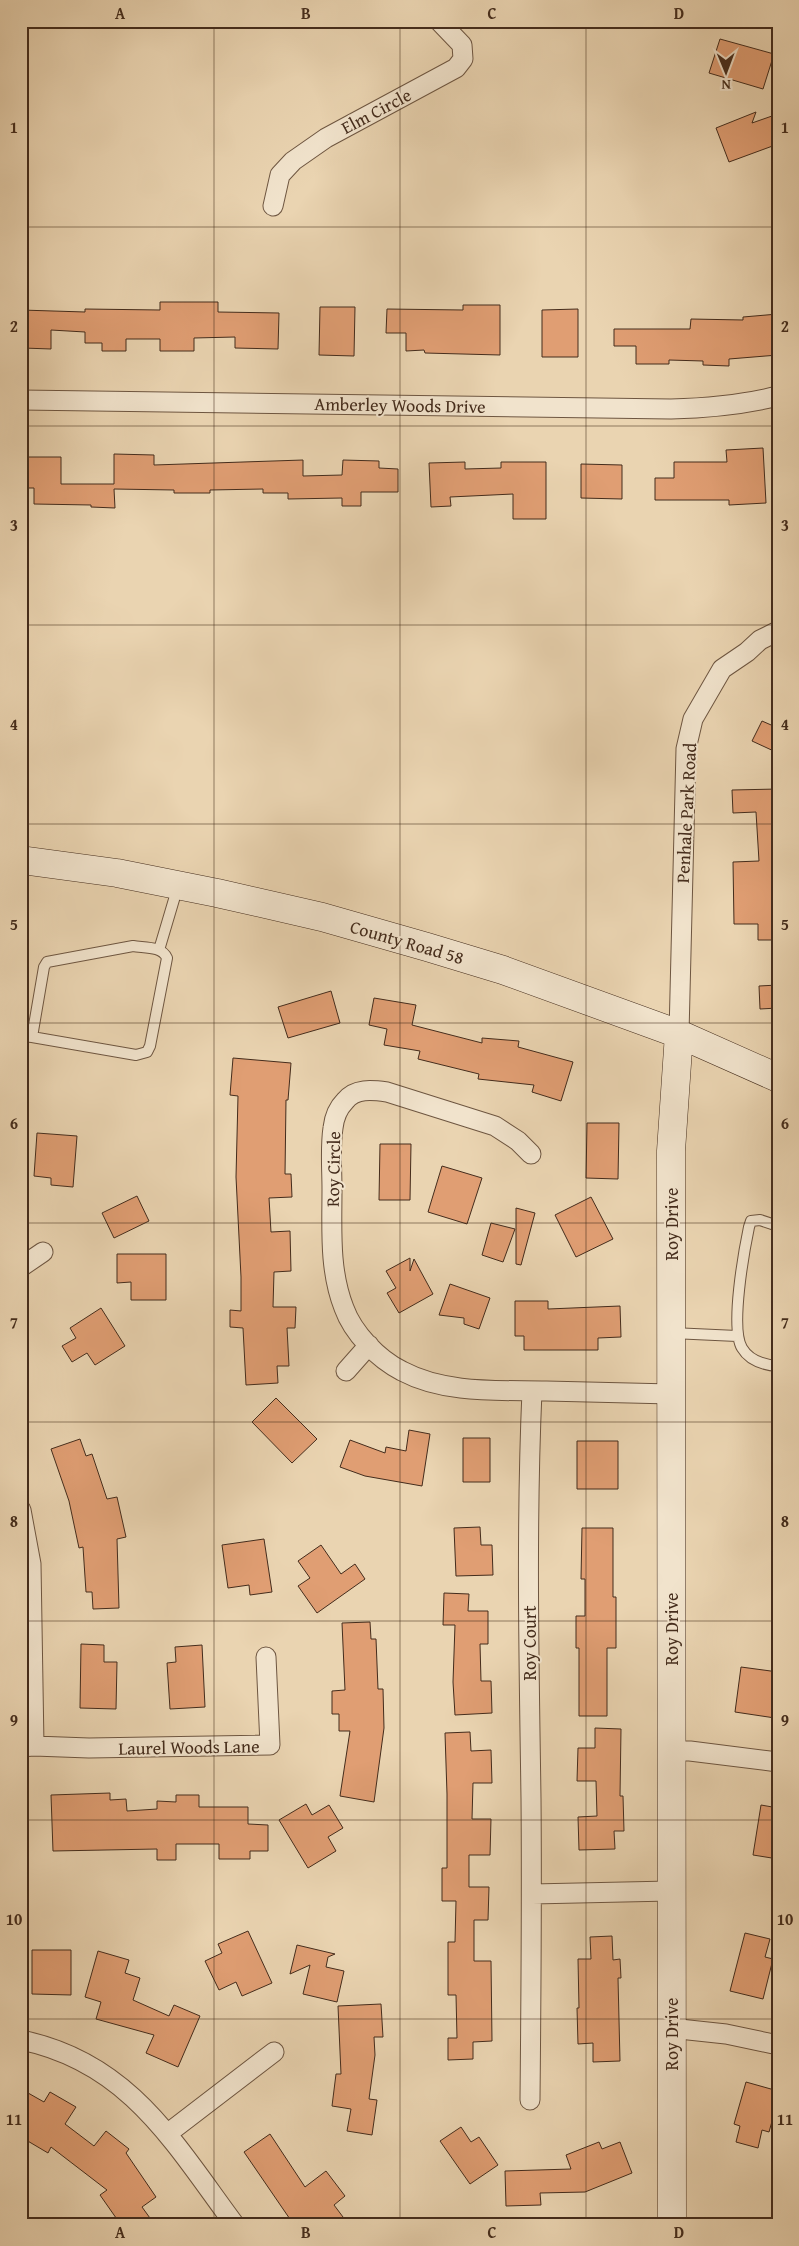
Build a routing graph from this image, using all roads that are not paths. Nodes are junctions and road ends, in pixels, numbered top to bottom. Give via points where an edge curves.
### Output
1 (439, 21) edge
2 (273, 206) dead end
3 (778, 396) edge
4 (21, 400) edge
5 (778, 631) edge
6 (21, 860) edge
7 (178, 885) junction
8 (159, 950) junction
9 (679, 1034) junction
10 (26, 1036) edge
11 (778, 1078) edge
12 (531, 1154) dead end
13 (778, 1226) edge
14 (43, 1252) dead end
15 (21, 1267) edge
16 (671, 1333) junction
17 (737, 1336) junction
18 (369, 1344) junction
19 (778, 1366) edge
20 (346, 1371) dead end
21 (532, 1391) junction
22 (671, 1394) junction
23 (21, 1510) edge
24 (266, 1658) dead end
25 (28, 1746) edge
26 (671, 1751) junction
27 (778, 1762) edge
28 (670, 1891) junction
29 (532, 1894) junction
30 (670, 2028) junction
31 (21, 2040) edge
32 (778, 2045) edge
33 (274, 2052) dead end
34 (530, 2100) dead end
35 (167, 2134) junction
36 (235, 2225) edge
37 (672, 2225) edge

1 - 2 street, Elm Circle via 462,45 463,60 456,68 326,138 292,161 280,175
3 - 4 street, Amberley Woods Drive via 714,408
5 - 9 street, Penhale Park Road via 760,640 722,669 694,719 686,749
6 - 7 street, County Road 58
7 - 8 lane
7 - 9 street, County Road 58 via 322,917 427,946
8 - 10 lane via 132,946 47,962
8 - 10 lane via 166,958 150,1046 146,1052 136,1055
9 - 11 street, County Road 58
9 - 16 street, Roy Drive via 671,1151
12 - 18 street, Roy Circle via 495,1126 387,1092 358,1092 344,1102 336,1116 332,1139 332,1259 336,1288 344,1310
13 - 17 lane via 760,1220 751,1222 749,1227
14 - 15 street
16 - 17 lane
16 - 22 street, Roy Drive
17 - 19 lane via 750,1358
18 - 20 street
18 - 21 street, Roy Circle via 399,1370 416,1378 449,1386
21 - 22 street, Roy Circle
21 - 29 street, Roy Court via 529,1642
22 - 26 street, Roy Drive
23 - 25 street via 31,1564
24 - 25 street, Laurel Woods Lane via 270,1745
26 - 27 street
26 - 28 street, Roy Drive
28 - 29 street
28 - 30 street, Roy Drive
29 - 34 street, Roy Court
30 - 32 street via 726,2034
30 - 37 street, Roy Drive
31 - 35 street via 63,2052 106,2075 133,2096
33 - 35 street
35 - 36 street

